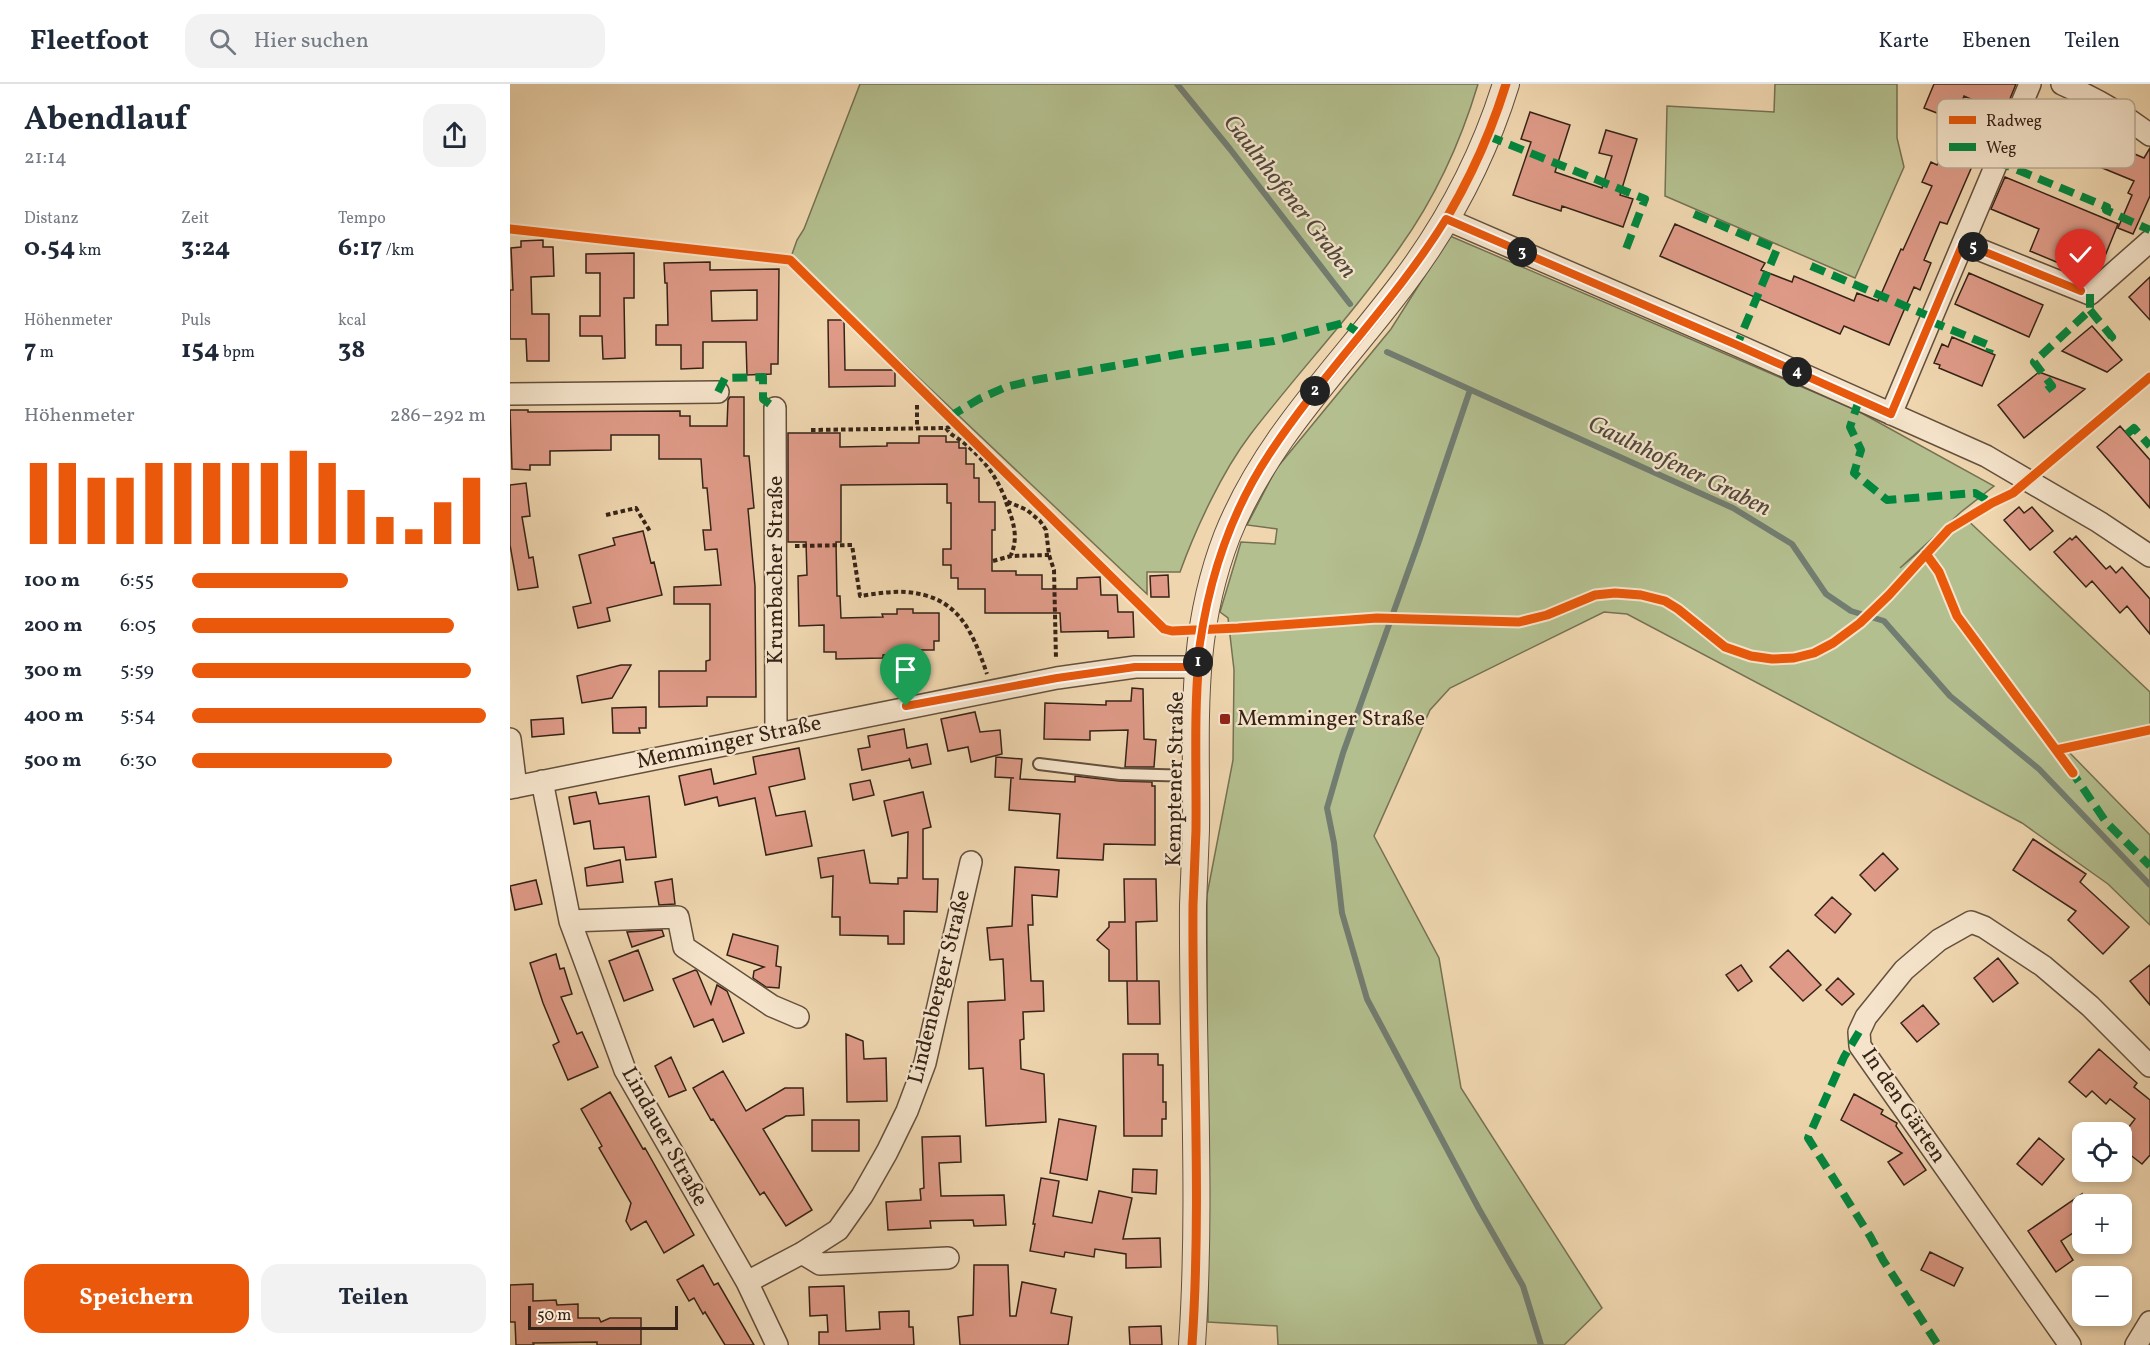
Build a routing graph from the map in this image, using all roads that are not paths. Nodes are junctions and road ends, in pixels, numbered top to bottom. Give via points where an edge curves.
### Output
1 (1506, 84) edge
2 (2030, 84) edge
3 (2062, 84) edge
4 (2024, 99) edge
5 (2094, 99) edge
6 (2135, 124) edge
7 (2150, 135) edge
8 (1995, 168) edge
9 (1446, 219) junction
10 (2150, 241) edge
11 (1963, 243) junction
12 (718, 392) dead end
13 (510, 394) edge
14 (775, 408) dead end
15 (1891, 414) junction
16 (2150, 556) edge
17 (1197, 667) junction
18 (776, 733) junction
19 (510, 739) edge
20 (1039, 764) dead end
21 (1196, 776) junction
22 (542, 781) junction
23 (513, 787) edge
24 (971, 862) dead end
25 (570, 921) junction
26 (798, 1017) dead end
27 (2149, 1062) edge
28 (802, 1253) junction
29 (948, 1258) dead end
30 (747, 1282) junction
31 (2150, 1322) edge
32 (777, 1345) edge
33 (1192, 1345) edge
34 (2070, 1345) edge
35 (2136, 1345) edge

1 - 9 street, Kemptener Straße via 1488,136
2 - 4 street
3 - 5 street
6 - 7 street
8 - 11 street
9 - 15 street
9 - 17 street, Kemptener Straße via 1402,285 1304,406 1256,476 1215,570
10 - 11 street via 2090,294
11 - 15 street
12 - 13 street
14 - 18 street, Krumbacher Straße
15 - 16 street via 1986,456
17 - 18 street, Memminger Straße via 1135,667 1057,678
17 - 21 street, Kemptener Straße
18 - 22 street, Memminger Straße
19 - 23 street
20 - 21 lane via 1120,774
21 - 33 street, Kemptener Straße via 1193,907 1197,1137
22 - 23 street, Memminger Straße
22 - 25 street, Lindauer Straße
24 - 28 street, Lindenberger Straße via 925,1063 907,1111 862,1196 838,1230
25 - 26 street via 678,917 684,946 772,1006
25 - 30 street, Lindauer Straße via 625,1070
27 - 34 street, In den Gärten via 2043,966 1971,922 1939,940 1904,970 1866,1017 1859,1032 1860,1046
28 - 29 street via 820,1264
28 - 30 street, Lindenberger Straße
30 - 32 street, Lindauer Straße
31 - 35 street

